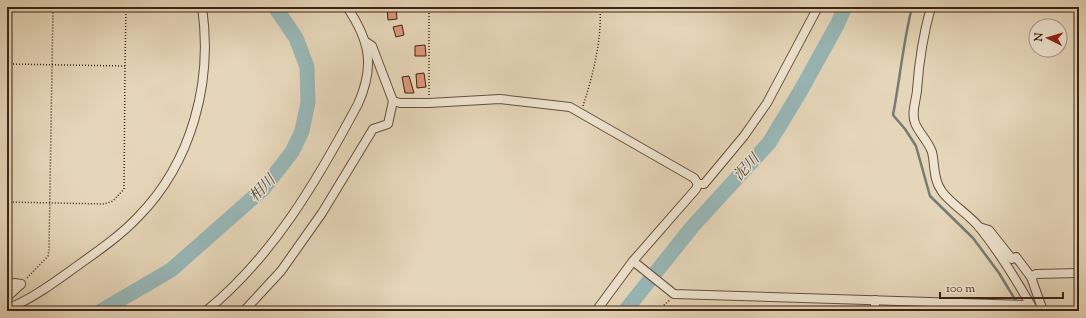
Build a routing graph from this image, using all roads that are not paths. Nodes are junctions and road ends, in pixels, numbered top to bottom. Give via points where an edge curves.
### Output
1 (202, 7) edge
2 (347, 7) edge
3 (818, 7) edge
4 (931, 7) edge
5 (366, 42) junction
6 (393, 101) junction
7 (698, 184) junction
8 (980, 227) junction
9 (635, 263) junction
10 (1079, 273) edge
11 (1031, 277) junction
12 (7, 286) edge
13 (7, 297) edge
14 (875, 300) junction
15 (7, 309) edge
16 (206, 311) edge
17 (244, 311) edge
18 (596, 311) edge
19 (875, 311) edge
20 (1030, 311) edge
21 (1035, 311) edge
22 (1043, 311) edge

1 - 15 street via 204,67 198,111 184,149 163,187 138,218 103,248 62,277
2 - 5 street via 358,23
3 - 7 street via 767,103 744,136 704,184
4 - 8 street via 918,65 914,118 932,152 941,191
5 - 6 street via 372,46
5 - 16 street via 369,60 365,88 346,127 294,212 263,255 237,284
6 - 7 street via 429,103 500,100 570,107 694,178
6 - 17 street via 388,124 373,129 322,214 281,271
7 - 9 street
8 - 11 street via 989,230 1012,259 1016,257
8 - 21 street
9 - 14 street via 673,293
9 - 18 street
10 - 11 street via 1036,274
11 - 22 street
12 - 13 street via 21,284
14 - 19 street
14 - 20 street via 1026,305

